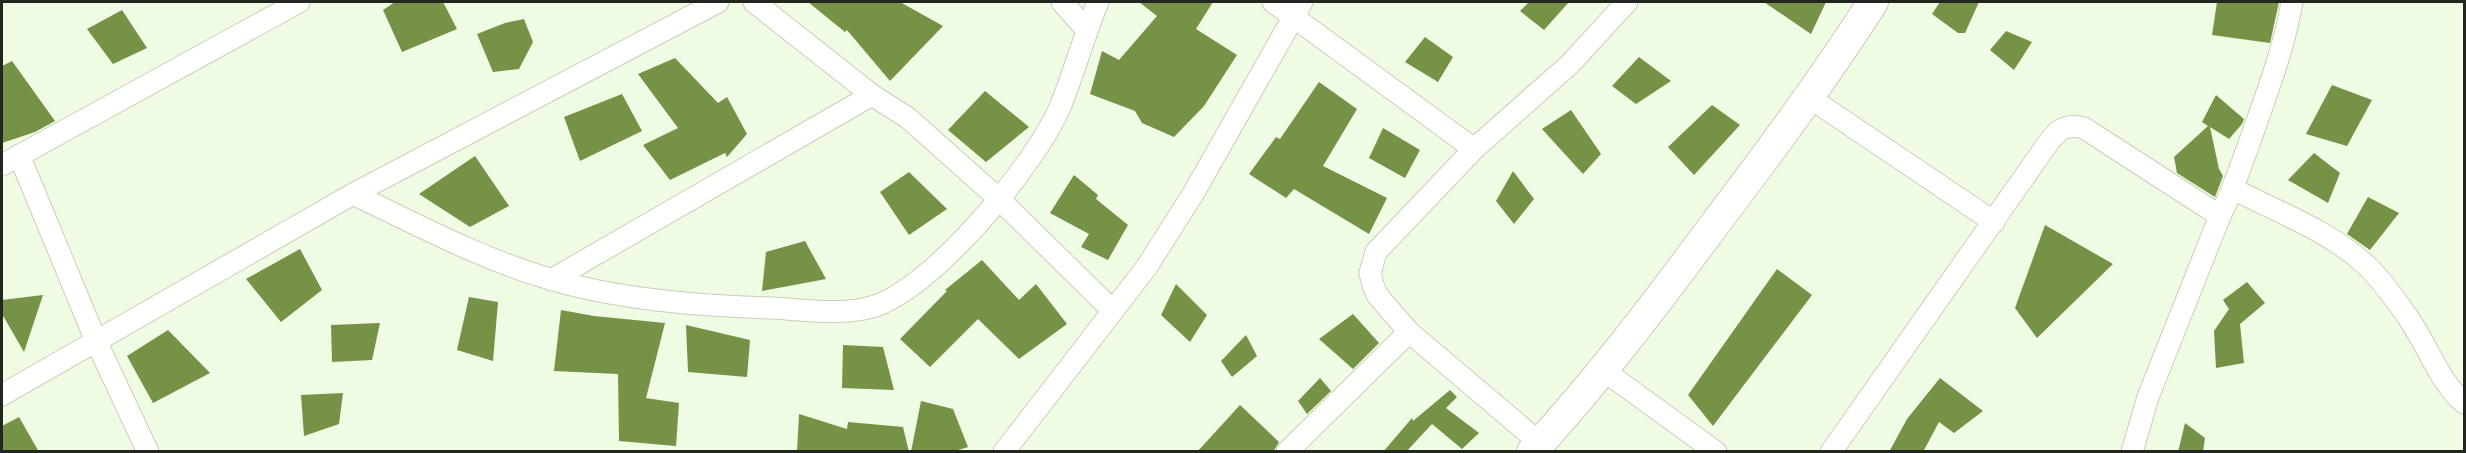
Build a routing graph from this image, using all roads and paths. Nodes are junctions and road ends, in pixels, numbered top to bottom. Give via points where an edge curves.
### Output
1 (298, 2) edge
2 (718, 2) edge
3 (754, 2) edge
4 (1062, 2) edge
5 (1098, 2) edge
6 (1273, 2) edge
7 (1627, 2) edge
8 (1873, 2) edge
9 (2292, 2) edge
10 (1298, 9) edge
11 (1086, 29) junction
12 (872, 95) junction
13 (1810, 98) junction
14 (1474, 149) junction
15 (10, 160) edge
16 (2233, 189) junction
17 (353, 194) junction
18 (999, 199) junction
19 (2220, 216) junction
20 (1994, 222) junction
21 (550, 280) junction
22 (1112, 310) junction
23 (1409, 332) junction
24 (96, 341) junction
25 (1604, 370) junction
26 (2, 395) edge
27 (2464, 403) edge
28 (1536, 447) edge
29 (148, 452) edge
30 (1004, 452) edge
31 (1287, 452) edge
32 (1716, 452) edge
33 (1831, 452) edge
34 (2132, 452) edge

1 - 15 street
2 - 17 street
3 - 12 street
4 - 11 street
5 - 11 street
6 - 10 street
7 - 14 street via 1570,64
8 - 13 main road
9 - 16 street via 2279,58
10 - 14 street
10 - 22 street via 1193,194 1146,268
11 - 18 street via 1060,108 1039,146
12 - 18 street via 908,118
12 - 21 street
13 - 20 street
13 - 25 main road
14 - 23 street via 1376,252 1372,261 1370,273 1377,295
15 - 24 street
16 - 19 street
16 - 27 street via 2315,230 2368,267 2409,319 2441,378
17 - 21 street via 452,243
17 - 24 street
18 - 21 street via 935,267 875,306 841,311 700,306
18 - 22 street
19 - 20 street via 2084,128 2074,126 2064,127 2055,135
19 - 34 street via 2148,397
20 - 33 street
22 - 30 street
23 - 28 street
23 - 31 street
24 - 26 street
24 - 29 street
25 - 28 main road
25 - 32 street

